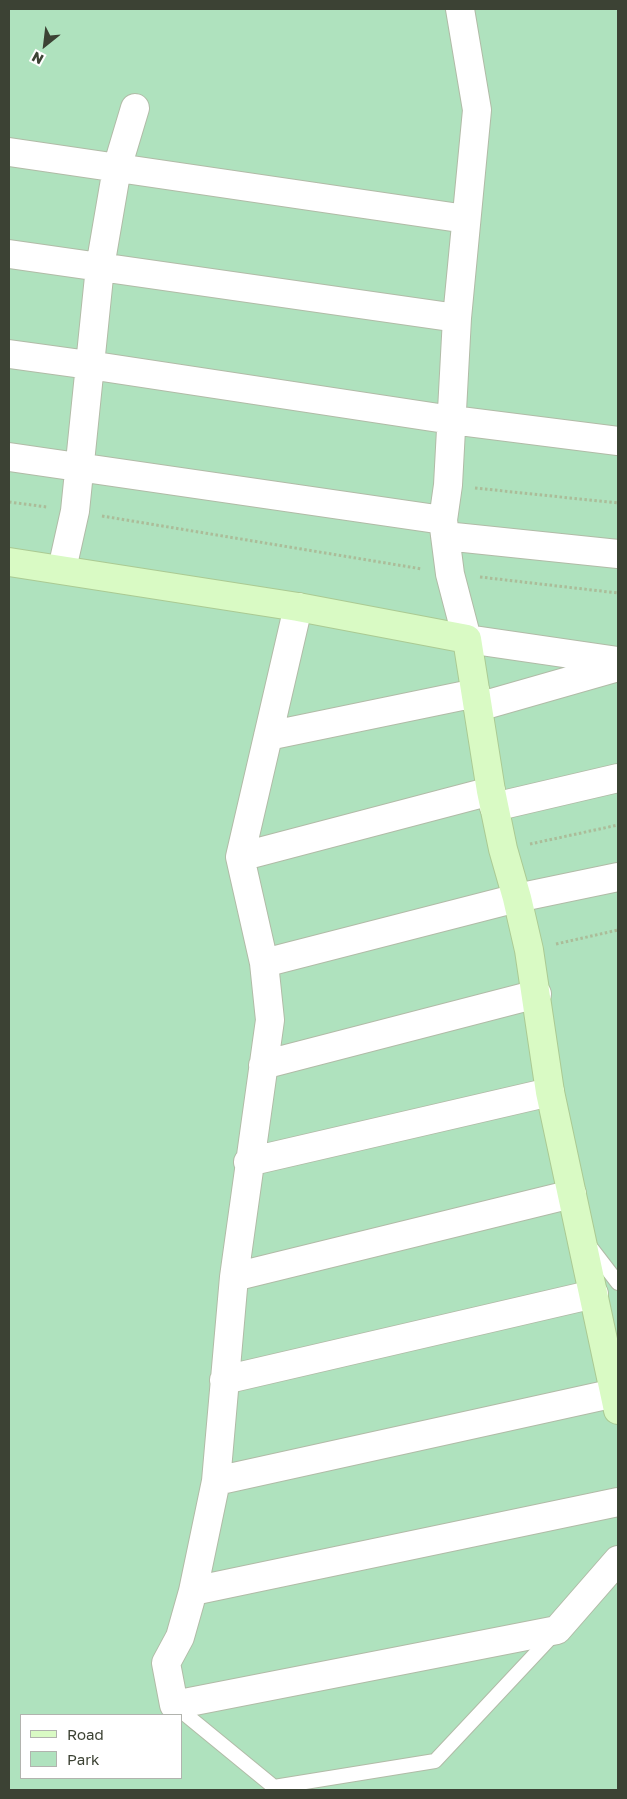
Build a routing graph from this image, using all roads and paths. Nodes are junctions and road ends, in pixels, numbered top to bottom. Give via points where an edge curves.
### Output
1 (460, 9) edge
2 (135, 108) dead end
3 (9, 152) edge
4 (117, 168) junction
5 (466, 219) junction
6 (9, 254) edge
7 (100, 267) junction
8 (457, 318) junction
9 (9, 354) edge
10 (89, 364) junction
11 (452, 420) junction
12 (618, 441) edge
13 (9, 457) edge
14 (80, 467) junction
15 (448, 486) junction
16 (9, 502) edge
17 (618, 503) edge
18 (75, 511) junction
19 (444, 528) junction
20 (618, 554) edge
21 (9, 562) edge
22 (62, 569) junction
23 (450, 574) junction
24 (618, 593) edge
25 (298, 607) junction
26 (467, 639) junction
27 (618, 662) edge
28 (618, 667) edge
29 (477, 700) junction
30 (268, 736) junction
31 (618, 778) edge
32 (492, 799) junction
33 (618, 825) edge
34 (503, 849) junction
35 (240, 857) junction
36 (618, 877) edge
37 (517, 898) junction
38 (618, 930) edge
39 (529, 950) junction
40 (264, 963) junction
41 (536, 994) junction
42 (263, 1065) junction
43 (550, 1092) junction
44 (248, 1162) junction
45 (572, 1194) junction
46 (234, 1277) junction
47 (606, 1288) edge
48 (224, 1380) junction
49 (617, 1402) edge
50 (216, 1481) junction
51 (618, 1502) edge
52 (618, 1560) edge
53 (193, 1591) junction
54 (558, 1630) junction
55 (174, 1705) junction

1 - 5 street via 477,110
2 - 4 street
3 - 4 street
4 - 5 street
4 - 7 street
5 - 8 street
6 - 7 street
7 - 8 street
7 - 10 street
8 - 11 street
9 - 10 street
10 - 11 street
10 - 14 street
11 - 12 street
11 - 15 street
13 - 14 street
14 - 18 street
14 - 19 street
15 - 17 path
15 - 19 street
16 - 18 path
18 - 22 street
18 - 23 path
19 - 20 street
19 - 23 street
21 - 22 street
22 - 25 street
23 - 24 path
23 - 26 street
25 - 26 street
25 - 30 street
26 - 27 street
26 - 29 street
28 - 29 street
29 - 30 street
29 - 32 street
30 - 35 street
31 - 32 street
32 - 34 street
32 - 35 street
33 - 34 path
34 - 37 street
35 - 40 street
36 - 37 street
37 - 39 street
37 - 40 street
38 - 39 path
39 - 41 street
40 - 42 street via 270,1020
41 - 42 street
41 - 43 street
42 - 44 street
43 - 44 street
43 - 45 street
44 - 46 street
45 - 46 street
45 - 47 street via 582,1235
46 - 48 street
47 - 48 street
47 - 49 street
48 - 50 street
49 - 50 street
50 - 53 street
51 - 53 street
52 - 54 street
53 - 55 street via 180,1637 166,1663
54 - 55 street
54 - 55 lane via 436,1761 274,1788

